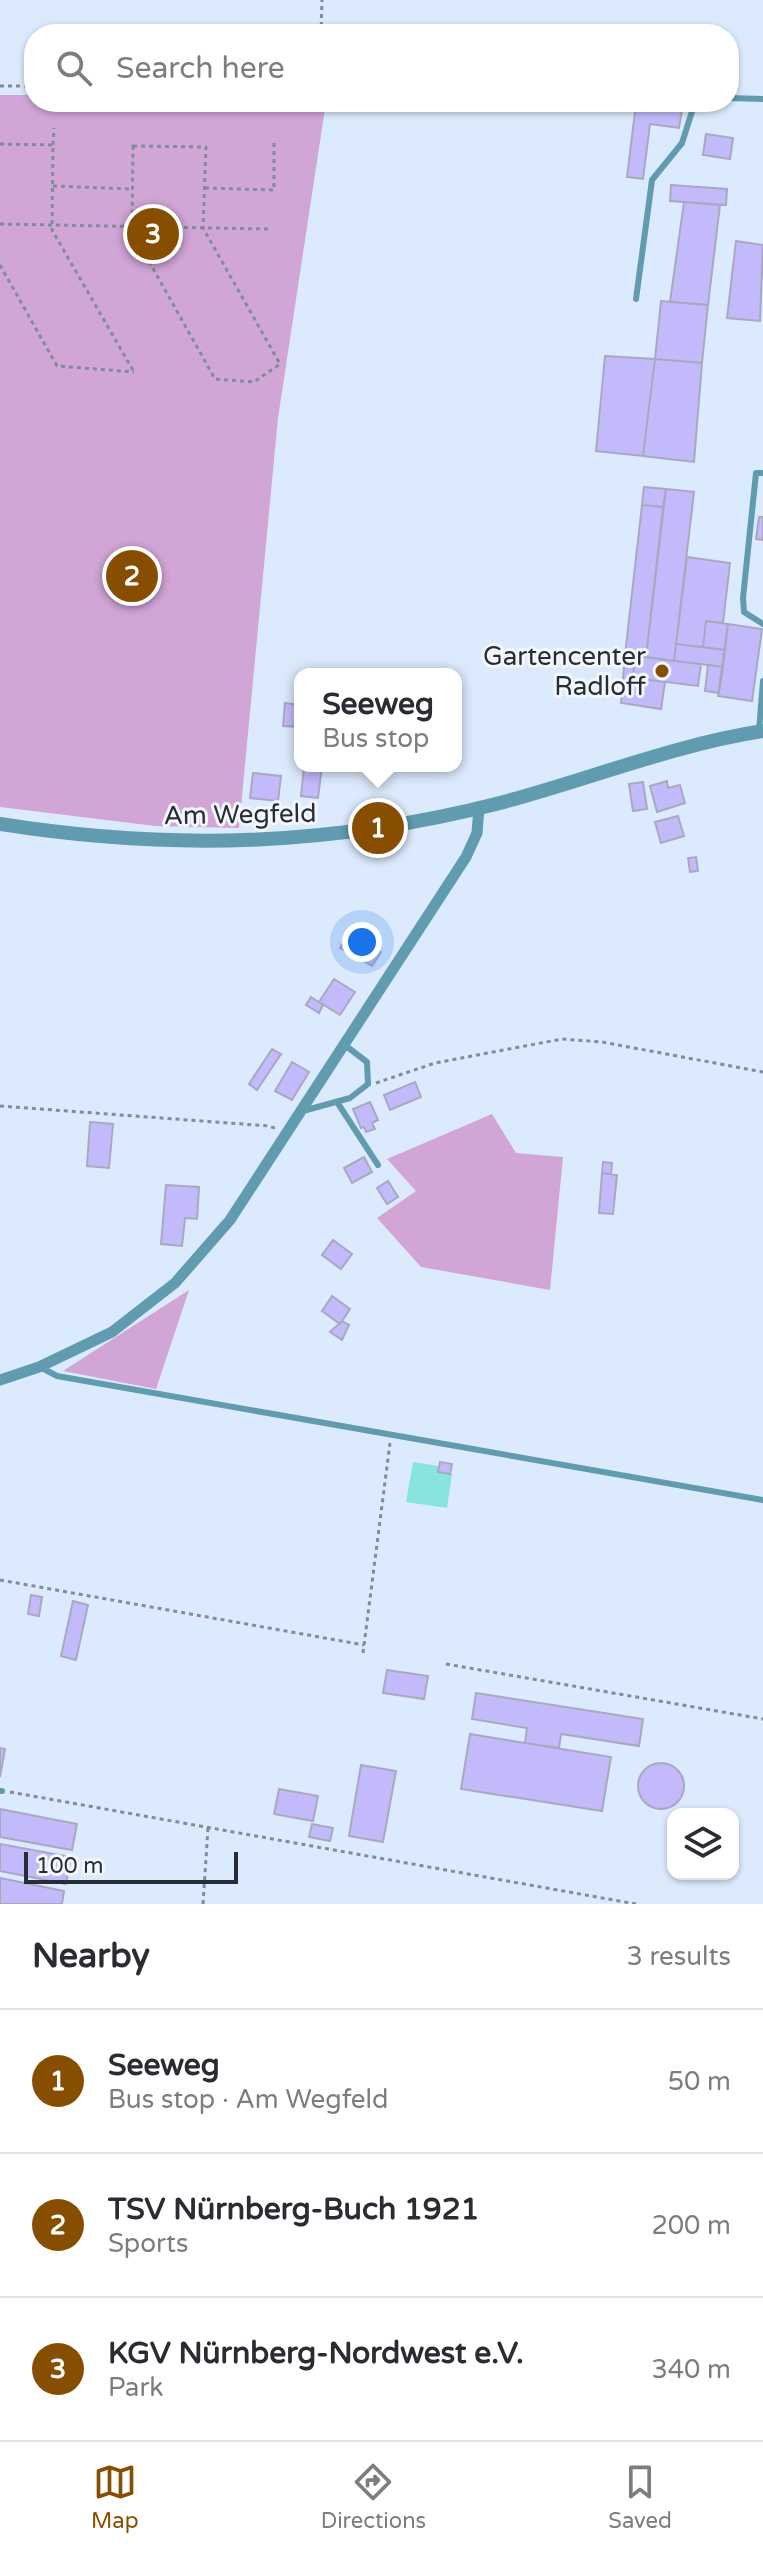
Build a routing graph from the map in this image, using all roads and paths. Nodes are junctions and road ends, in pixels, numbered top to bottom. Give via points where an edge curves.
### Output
1 (322, 0) edge
2 (321, 24) edge
3 (0, 86) edge
4 (24, 86) edge
5 (739, 98) edge
6 (763, 99) edge
7 (692, 112) edge
8 (54, 128) dead end
9 (274, 139) dead end
10 (0, 144) edge
11 (53, 145) junction
12 (53, 186) junction
13 (205, 188) junction
14 (132, 189) junction
15 (0, 224) edge
16 (51, 225) junction
17 (131, 226) junction
18 (203, 228) junction
19 (268, 229) dead end
20 (0, 265) edge
21 (636, 299) dead end
22 (763, 473) edge
23 (763, 624) edge
24 (763, 681) edge
25 (761, 731) edge
26 (479, 808) junction
27 (0, 824) edge
28 (346, 1046) junction
29 (763, 1072) edge
30 (368, 1084) junction
31 (337, 1102) junction
32 (0, 1106) edge
33 (303, 1111) junction
34 (288, 1134) junction
35 (378, 1165) dead end
36 (39, 1367) junction
37 (0, 1380) edge
38 (391, 1435) junction
39 (763, 1500) edge
40 (0, 1580) edge
41 (364, 1645) junction
42 (363, 1653) dead end
43 (446, 1664) dead end
44 (763, 1719) edge
45 (1, 1791) edge
46 (208, 1828) junction
47 (203, 1904) edge
48 (636, 1904) edge

1 - 2 path
3 - 4 path
5 - 6 lane
7 - 21 lane via 682,143 652,180
8 - 11 path
9 - 13 path via 274,190
10 - 11 path
11 - 12 path
12 - 14 path
12 - 16 path
13 - 14 path via 206,147 133,146
13 - 18 path
14 - 17 path
15 - 16 path
16 - 17 path
16 - 20 path via 134,372 57,366
17 - 18 path
17 - 18 path via 215,379 254,382 280,364
18 - 19 path
22 - 23 lane via 756,473 743,598 744,612
24 - 25 lane
25 - 26 street, Am Wegfeld
26 - 27 street, Am Wegfeld via 355,832 252,842 97,836
26 - 28 street via 477,833 466,857
28 - 30 lane via 367,1062
28 - 33 street
29 - 30 path via 562,1039 435,1063
30 - 31 lane
31 - 33 lane
31 - 35 lane
32 - 34 path via 269,1126
33 - 34 street
34 - 36 street via 230,1220 175,1283 112,1332
36 - 37 street
36 - 38 lane via 57,1376
38 - 39 lane
38 - 41 path
40 - 41 path
41 - 42 path
43 - 44 path
45 - 46 path
46 - 47 path
46 - 48 path

